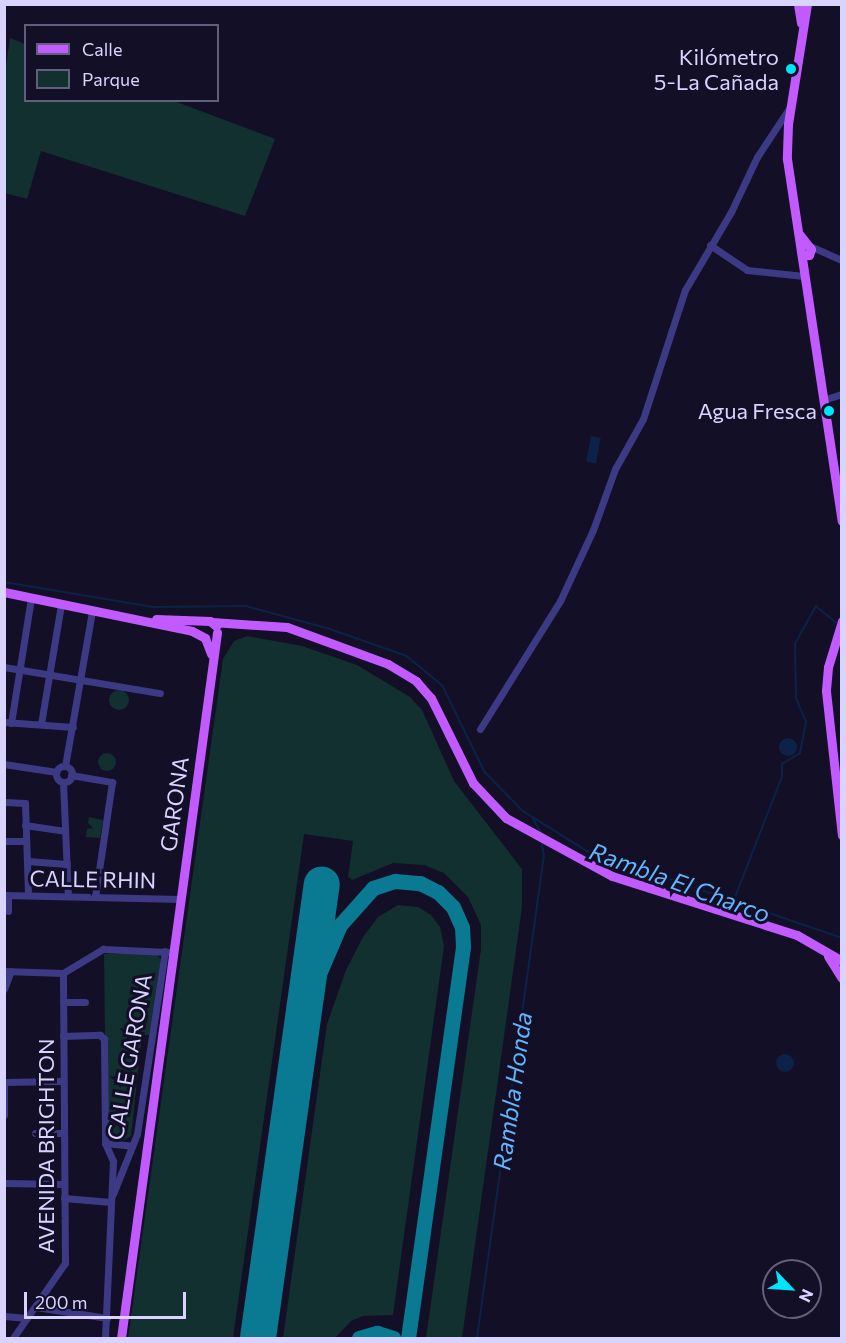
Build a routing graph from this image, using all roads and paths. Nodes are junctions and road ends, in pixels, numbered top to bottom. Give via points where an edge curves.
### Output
1 (798, 4) edge
2 (807, 4) edge
3 (802, 25) junction
4 (792, 105) junction
5 (710, 245) junction
6 (806, 249) junction
7 (842, 260) edge
8 (804, 276) junction
9 (842, 394) edge
10 (823, 400) junction
11 (842, 521) edge
12 (4, 592) edge
13 (31, 598) junction
14 (61, 604) junction
15 (92, 611) junction
16 (124, 618) junction
17 (842, 621) edge
18 (213, 627) junction
19 (204, 637) junction
20 (211, 659) junction
21 (4, 667) edge
22 (20, 669) junction
23 (50, 674) junction
24 (81, 679) junction
25 (160, 693) dead end
26 (8, 722) edge
27 (41, 724) junction
28 (73, 727) junction
29 (480, 729) dead end
30 (4, 764) edge
31 (65, 766) junction
32 (56, 772) junction
33 (71, 775) junction
34 (63, 782) junction
35 (4, 802) edge
36 (25, 825) junction
37 (65, 831) junction
38 (842, 835) edge
39 (4, 841) edge
40 (26, 841) junction
41 (27, 861) junction
42 (67, 864) junction
43 (6, 895) edge
44 (28, 895) junction
45 (68, 896) junction
46 (95, 897) junction
47 (180, 899) junction
48 (8, 911) dead end
49 (169, 953) junction
50 (840, 964) edge
51 (8, 971) edge
52 (63, 973) junction
53 (842, 978) edge
54 (4, 989) edge
55 (63, 1002) junction
56 (85, 1002) dead end
57 (63, 1036) junction
58 (63, 1081) junction
59 (4, 1082) edge
60 (4, 1115) edge
61 (35, 1133) dead end
62 (63, 1133) junction
63 (105, 1143) junction
64 (132, 1146) junction
65 (113, 1161) junction
66 (126, 1163) junction
67 (4, 1183) edge
68 (63, 1184) junction
69 (63, 1198) junction
70 (111, 1202) junction
71 (36, 1307) junction
72 (4, 1316) edge
73 (27, 1318) junction
74 (107, 1318) junction
75 (105, 1335) edge
76 (121, 1337) edge
77 (13, 1338) edge

1 - 3 main road
2 - 3 main road
3 - 4 main road
4 - 5 street via 757,157
4 - 6 main road via 787,159 797,231
5 - 8 street via 751,272
5 - 29 street via 681,299 643,419 615,469 593,530 560,601
6 - 7 street
6 - 8 main road
8 - 10 main road
9 - 10 street
10 - 11 main road
12 - 13 main road
13 - 14 main road
13 - 22 street
14 - 15 main road
14 - 23 street
15 - 16 main road
15 - 24 street
16 - 18 main road
16 - 19 main road
17 - 38 main road via 828,667 826,691
18 - 19 main road via 212,638
18 - 19 main road via 201,626
18 - 20 main road, GARONA
18 - 50 main road via 231,622 287,627 398,669 431,698 473,783 506,818 612,876 788,931
19 - 20 main road
20 - 47 main road, GARONA
21 - 22 street
22 - 23 street
22 - 26 street
23 - 24 street
23 - 27 street
24 - 25 street
24 - 28 street
26 - 27 street
27 - 28 street
28 - 31 street
30 - 32 street
31 - 32 street
31 - 33 street
32 - 34 street
33 - 34 street
33 - 46 street via 112,782
34 - 37 street
35 - 36 street via 25,803
36 - 37 street
36 - 40 street
37 - 42 street
39 - 40 street
40 - 41 street
41 - 42 street
41 - 44 street
42 - 45 street
43 - 44 street, CALLE RHIN
43 - 48 street
44 - 45 street, CALLE RHIN
45 - 46 street, CALLE RHIN
46 - 47 street, CALLE RHIN
47 - 49 main road, GARONA via 176,937
49 - 52 street via 96,951
49 - 64 street, CALLE GARONA
49 - 76 main road, GARONA
50 - 53 main road
51 - 52 street
51 - 54 street
52 - 55 street, AVENIDA BRIGHTON
55 - 56 street
55 - 57 street, AVENIDA BRIGHTON
57 - 58 street, AVENIDA BRIGHTON
57 - 63 street via 103,1037
58 - 59 street
58 - 62 street, AVENIDA BRIGHTON
59 - 60 street
61 - 62 street
62 - 68 street, AVENIDA BRIGHTON
63 - 64 street
63 - 65 street
64 - 66 street, CALLE GARONA
65 - 66 street
65 - 70 street
66 - 70 street, CALLE GARONA
67 - 68 street
68 - 69 street, AVENIDA BRIGHTON
69 - 70 street
69 - 71 street, AVENIDA BRIGHTON via 64,1267
70 - 74 street
71 - 73 street, AVENIDA BRIGHTON
71 - 74 street
72 - 73 street
73 - 77 street, AVENIDA BRIGHTON
74 - 75 street
75 - 76 street

